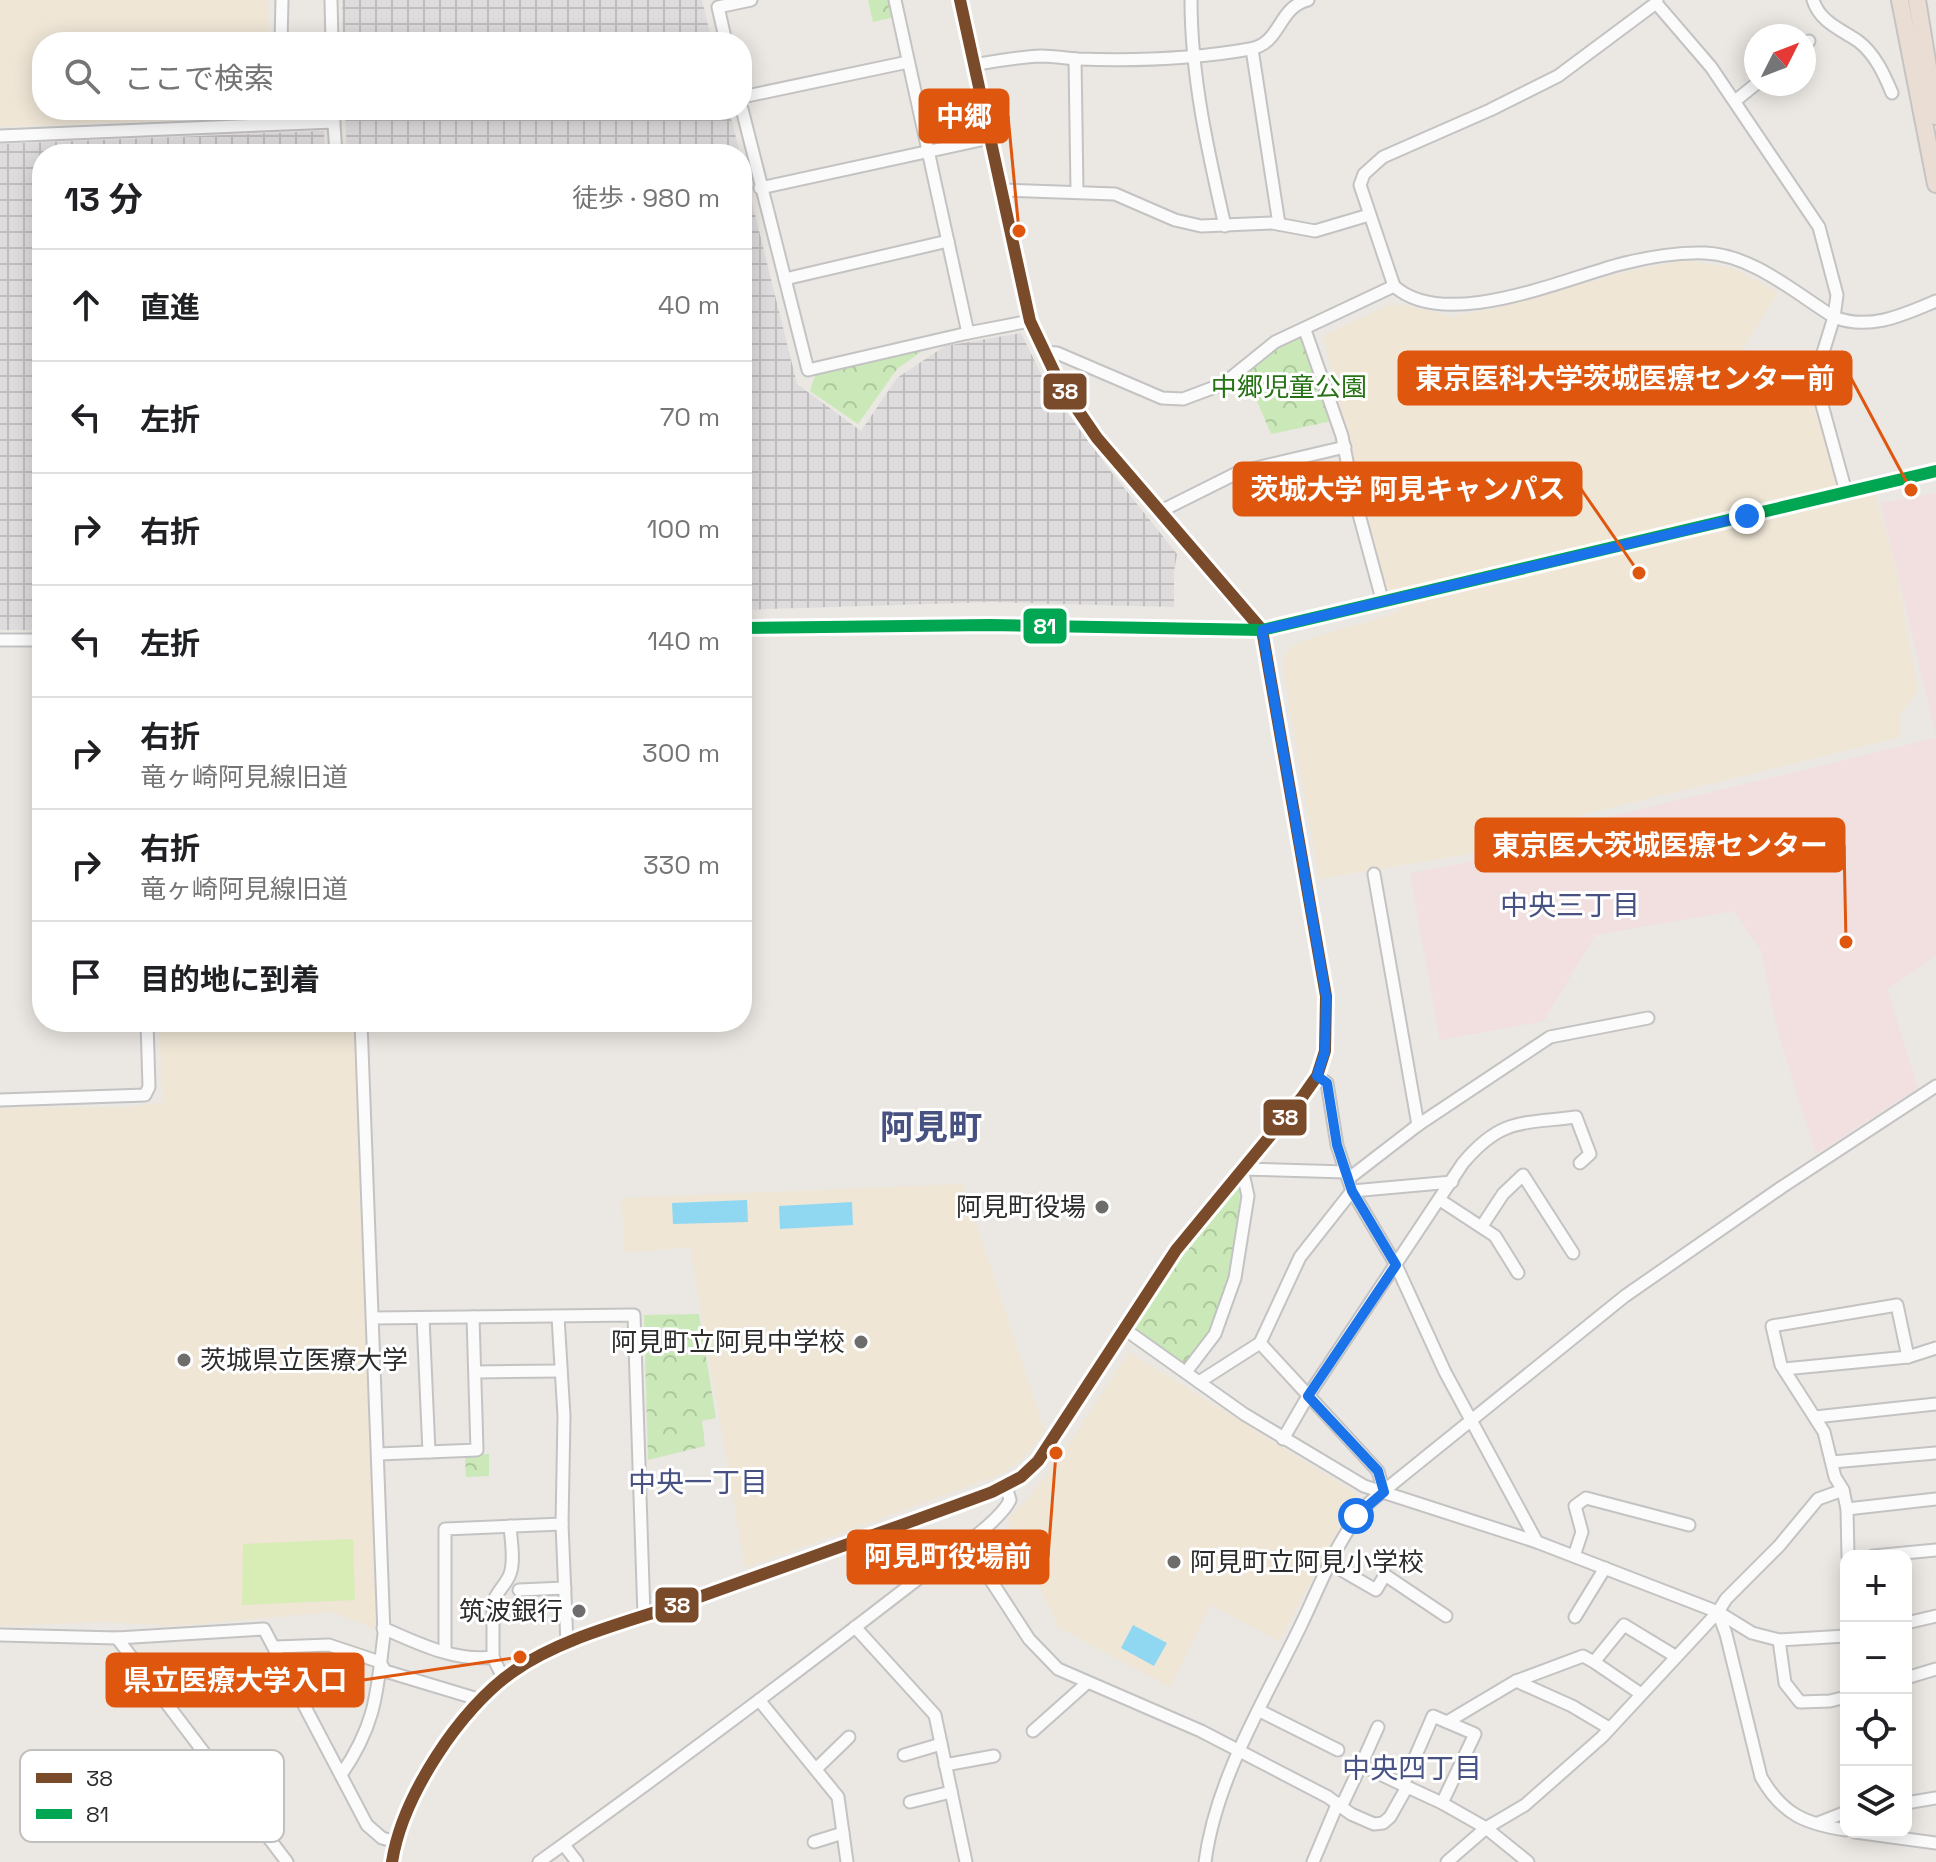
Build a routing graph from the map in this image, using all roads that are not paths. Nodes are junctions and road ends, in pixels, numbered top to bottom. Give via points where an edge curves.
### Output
1 (282, 0) edge
2 (331, 0) edge
3 (751, 0) edge
4 (895, 0) edge
5 (960, 0) edge
6 (1191, 0) edge
7 (1308, 0) edge
8 (1813, 0) edge
9 (1900, 0) edge
10 (1917, 0) edge
11 (1656, 2) edge
12 (281, 32) edge
13 (332, 32) edge
14 (724, 32) edge
15 (1252, 49) junction
16 (1194, 56) junction
17 (1075, 59) junction
18 (908, 62) junction
19 (973, 65) junction
20 (1892, 93) dead end
21 (1744, 94) edge
22 (752, 95) edge
23 (1735, 101) junction
24 (1936, 116) edge
25 (279, 120) edge
26 (303, 120) edge
27 (334, 120) edge
28 (745, 120) edge
29 (279, 123) junction
30 (0, 136) edge
31 (990, 138) junction
32 (335, 144) edge
33 (750, 144) edge
34 (928, 151) junction
35 (752, 153) edge
36 (1936, 184) edge
37 (760, 188) junction
38 (1001, 190) junction
39 (1077, 191) junction
40 (1369, 215) junction
41 (1279, 224) junction
42 (1225, 226) junction
43 (948, 241) junction
44 (785, 279) junction
45 (1394, 286) junction
46 (1936, 301) edge
47 (1834, 317) junction
48 (1030, 321) junction
49 (1305, 330) junction
50 (968, 333) junction
51 (1044, 352) junction
52 (1345, 447) junction
53 (1936, 471) edge
54 (1846, 492) junction
55 (1159, 512) junction
56 (1383, 603) junction
57 (752, 628) edge
58 (1262, 630) junction
59 (0, 640) edge
60 (32, 640) edge
61 (1374, 874) dead end
62 (1648, 1018) dead end
63 (147, 1032) edge
64 (361, 1032) edge
65 (1317, 1076) junction
66 (1936, 1086) edge
67 (0, 1100) edge
68 (1418, 1125) junction
69 (1580, 1163) dead end
70 (1242, 1169) junction
71 (1347, 1175) junction
72 (1452, 1182) junction
73 (1352, 1191) junction
74 (1440, 1200) junction
75 (1482, 1226) junction
76 (1573, 1253) dead end
77 (1396, 1265) junction
78 (1518, 1273) dead end
79 (473, 1317) junction
80 (558, 1317) junction
81 (373, 1318) junction
82 (423, 1318) junction
83 (1123, 1328) junction
84 (1260, 1343) junction
85 (1936, 1348) edge
86 (1908, 1357) junction
87 (1784, 1369) junction
88 (561, 1371) junction
89 (475, 1372) junction
90 (1186, 1372) junction
91 (1199, 1382) junction
92 (1308, 1396) junction
93 (1936, 1404) edge
94 (1815, 1417) junction
95 (1474, 1421) junction
96 (1283, 1439) junction
97 (429, 1452) junction
98 (1936, 1453) edge
99 (379, 1454) junction
100 (1832, 1462) junction
101 (1006, 1486) junction
102 (1843, 1490) junction
103 (1384, 1492) junction
104 (1936, 1499) edge
105 (1847, 1509) junction
106 (562, 1524) junction
107 (1689, 1525) dead end
108 (510, 1526) junction
109 (966, 1542) junction
110 (1537, 1542) junction
111 (1848, 1550) edge
112 (1936, 1550) edge
113 (1912, 1552) edge
114 (1574, 1556) junction
115 (1331, 1564) junction
116 (1605, 1568) junction
117 (565, 1588) junction
118 (519, 1590) dead end
119 (1718, 1612) junction
120 (644, 1616) junction
121 (1446, 1616) dead end
122 (1936, 1616) edge
123 (1575, 1617) dead end
124 (1910, 1622) edge
125 (855, 1627) junction
126 (383, 1628) junction
127 (0, 1635) edge
128 (1840, 1636) edge
129 (117, 1638) junction
130 (1779, 1640) junction
131 (567, 1644) junction
132 (276, 1647) junction
133 (445, 1652) junction
134 (1675, 1656) junction
135 (493, 1657) junction
136 (380, 1662) junction
137 (1594, 1662) junction
138 (1936, 1669) edge
139 (1912, 1676) edge
140 (503, 1678) junction
141 (1516, 1681) junction
142 (1087, 1683) junction
143 (1641, 1694) junction
144 (1840, 1698) edge
145 (481, 1700) junction
146 (759, 1700) junction
147 (1260, 1711) junction
148 (1447, 1722) junction
149 (1378, 1727) dead end
150 (1609, 1728) junction
151 (1033, 1731) dead end
152 (849, 1737) dead end
153 (941, 1744) junction
154 (202, 1750) edge
155 (1241, 1750) junction
156 (1338, 1750) dead end
157 (904, 1755) dead end
158 (994, 1756) dead end
159 (945, 1765) junction
160 (1361, 1765) junction
161 (817, 1768) junction
162 (341, 1775) junction
163 (1405, 1786) junction
164 (951, 1792) junction
165 (1936, 1798) edge
166 (910, 1802) dead end
167 (1912, 1802) edge
168 (1442, 1803) junction
169 (1337, 1805) junction
170 (1840, 1815) edge
171 (1818, 1824) junction
172 (1486, 1828) junction
173 (1840, 1829) edge
174 (843, 1833) junction
175 (1899, 1838) edge
176 (272, 1842) edge
177 (397, 1842) junction
178 (814, 1842) dead end
179 (1936, 1843) edge
180 (564, 1845) junction
181 (287, 1862) edge
182 (392, 1862) edge
183 (539, 1862) edge
184 (577, 1862) edge
185 (847, 1862) edge
186 (966, 1862) edge
187 (1205, 1862) edge
188 (1313, 1862) edge
189 (1447, 1862) edge
190 (1528, 1862) edge

1 - 12 street
2 - 13 street
3 - 14 street via 718,7
4 - 18 street
5 - 19 street
6 - 16 street
7 - 15 street via 1290,8 1264,44
8 - 20 street via 1818,14 1860,42 1882,68
9 - 36 highway
10 - 24 highway
11 - 23 street
11 - 40 street via 1558,76 1383,157 1360,185
15 - 16 street
15 - 41 street
16 - 17 street
16 - 42 street
17 - 19 street via 1044,56
17 - 39 street
18 - 22 street
18 - 34 street
19 - 31 street
21 - 23 street
23 - 47 street via 1819,227 1837,295
25 - 29 street
26 - 29 street
27 - 32 street
28 - 33 street
29 - 30 street
31 - 34 street
31 - 38 street
34 - 37 street
34 - 43 street
35 - 37 street
37 - 44 street
38 - 39 street
38 - 48 street
39 - 42 street via 1115,194 1175,220
40 - 41 street via 1315,231
40 - 45 street
41 - 42 street
43 - 44 street
43 - 50 street
44 - 50 street via 808,370
45 - 47 street via 1405,296 1467,304 1535,291 1646,258 1707,253 1740,259
45 - 49 street
46 - 47 street via 1891,320 1851,324
47 - 54 street via 1818,369 1819,394
48 - 50 street
48 - 51 street
49 - 51 street via 1275,342 1223,384 1183,399 1162,398
49 - 52 street
51 - 55 street via 1079,414
52 - 55 street via 1239,472
52 - 56 street
53 - 54 street
54 - 56 street
55 - 58 street
56 - 58 street
57 - 58 street
58 - 65 street via 1326,996 1325,1051
59 - 60 street
61 - 68 street
62 - 68 street via 1550,1037
63 - 67 street via 145,1095
64 - 81 street
65 - 70 street
65 - 71 street via 1327,1083
66 - 95 street via 1625,1296
68 - 71 street
69 - 72 street via 1590,1154 1576,1117 1518,1124 1480,1142
70 - 71 street
70 - 83 street via 1176,1250
70 - 90 street via 1248,1196 1235,1278 1215,1334
71 - 73 street
72 - 73 street
72 - 74 street
73 - 77 street
73 - 84 street via 1300,1257
74 - 75 street
74 - 77 street
75 - 76 street via 1523,1175
75 - 78 street via 1495,1236
77 - 92 street
77 - 95 street via 1445,1372
79 - 80 street
79 - 82 street
79 - 89 street
80 - 88 street
80 - 120 street via 634,1315
81 - 82 street
81 - 99 street
82 - 97 street
83 - 90 street
83 - 101 street via 1038,1461
84 - 91 street
84 - 92 street
85 - 86 street
86 - 87 street
86 - 87 street via 1897,1305 1772,1326
87 - 94 street
88 - 89 street
88 - 106 street
89 - 97 street via 477,1450
90 - 91 street
91 - 96 street
92 - 96 street
92 - 103 street via 1378,1471
93 - 94 street
94 - 100 street
95 - 103 street
95 - 110 street
96 - 103 street
97 - 99 street
98 - 100 street
99 - 126 street
100 - 102 street
101 - 109 street via 1009,1504
101 - 120 street
102 - 105 street
102 - 119 street via 1818,1499
103 - 110 street
103 - 115 street via 1356,1516
104 - 105 street
105 - 111 street
106 - 108 street
106 - 117 street
107 - 114 street via 1586,1498 1575,1506 1582,1532
108 - 133 street via 445,1529
108 - 135 street via 512,1568 493,1603
109 - 125 street
109 - 142 street via 1029,1639 1058,1669
110 - 114 street
112 - 113 street
114 - 116 street
115 - 121 street via 1376,1590 1385,1575
115 - 147 street
116 - 119 street
116 - 123 street
117 - 118 street
117 - 131 street
119 - 130 street via 1752,1633
119 - 134 street
119 - 171 street via 1761,1777 1787,1812
120 - 131 street
122 - 124 street
125 - 146 street
125 - 153 street via 935,1715
126 - 133 street
126 - 136 street
127 - 129 street
128 - 130 street
129 - 132 street via 257,1627
129 - 154 street
130 - 144 street via 1785,1683 1800,1702
131 - 140 street
132 - 136 street via 329,1645
132 - 162 street
133 - 135 street
134 - 137 street via 1624,1625
134 - 143 street
135 - 140 street
136 - 145 street via 385,1671
136 - 162 street via 371,1720
137 - 141 street via 1583,1656
137 - 143 street
138 - 139 street
140 - 145 street
141 - 148 street
141 - 150 street
142 - 151 street
142 - 155 street
143 - 150 street
145 - 177 street via 438,1753
146 - 161 street
146 - 180 street
147 - 155 street
147 - 156 street
148 - 163 street via 1433,1716
148 - 168 street via 1475,1734
149 - 160 street
150 - 172 street via 1525,1805
152 - 161 street
153 - 157 street
153 - 159 street
155 - 169 street
155 - 187 street via 1218,1801
158 - 159 street
159 - 164 street
160 - 163 street
160 - 169 street
161 - 174 street via 838,1797
162 - 177 street via 367,1825
163 - 168 street
163 - 169 street via 1383,1823 1374,1824
164 - 166 street
164 - 186 street
165 - 167 street
168 - 172 street
169 - 188 street
170 - 171 street
171 - 173 street
172 - 189 street
172 - 190 street
174 - 178 street
174 - 185 street
175 - 179 street
176 - 181 street
177 - 182 street
180 - 183 street
180 - 184 street

